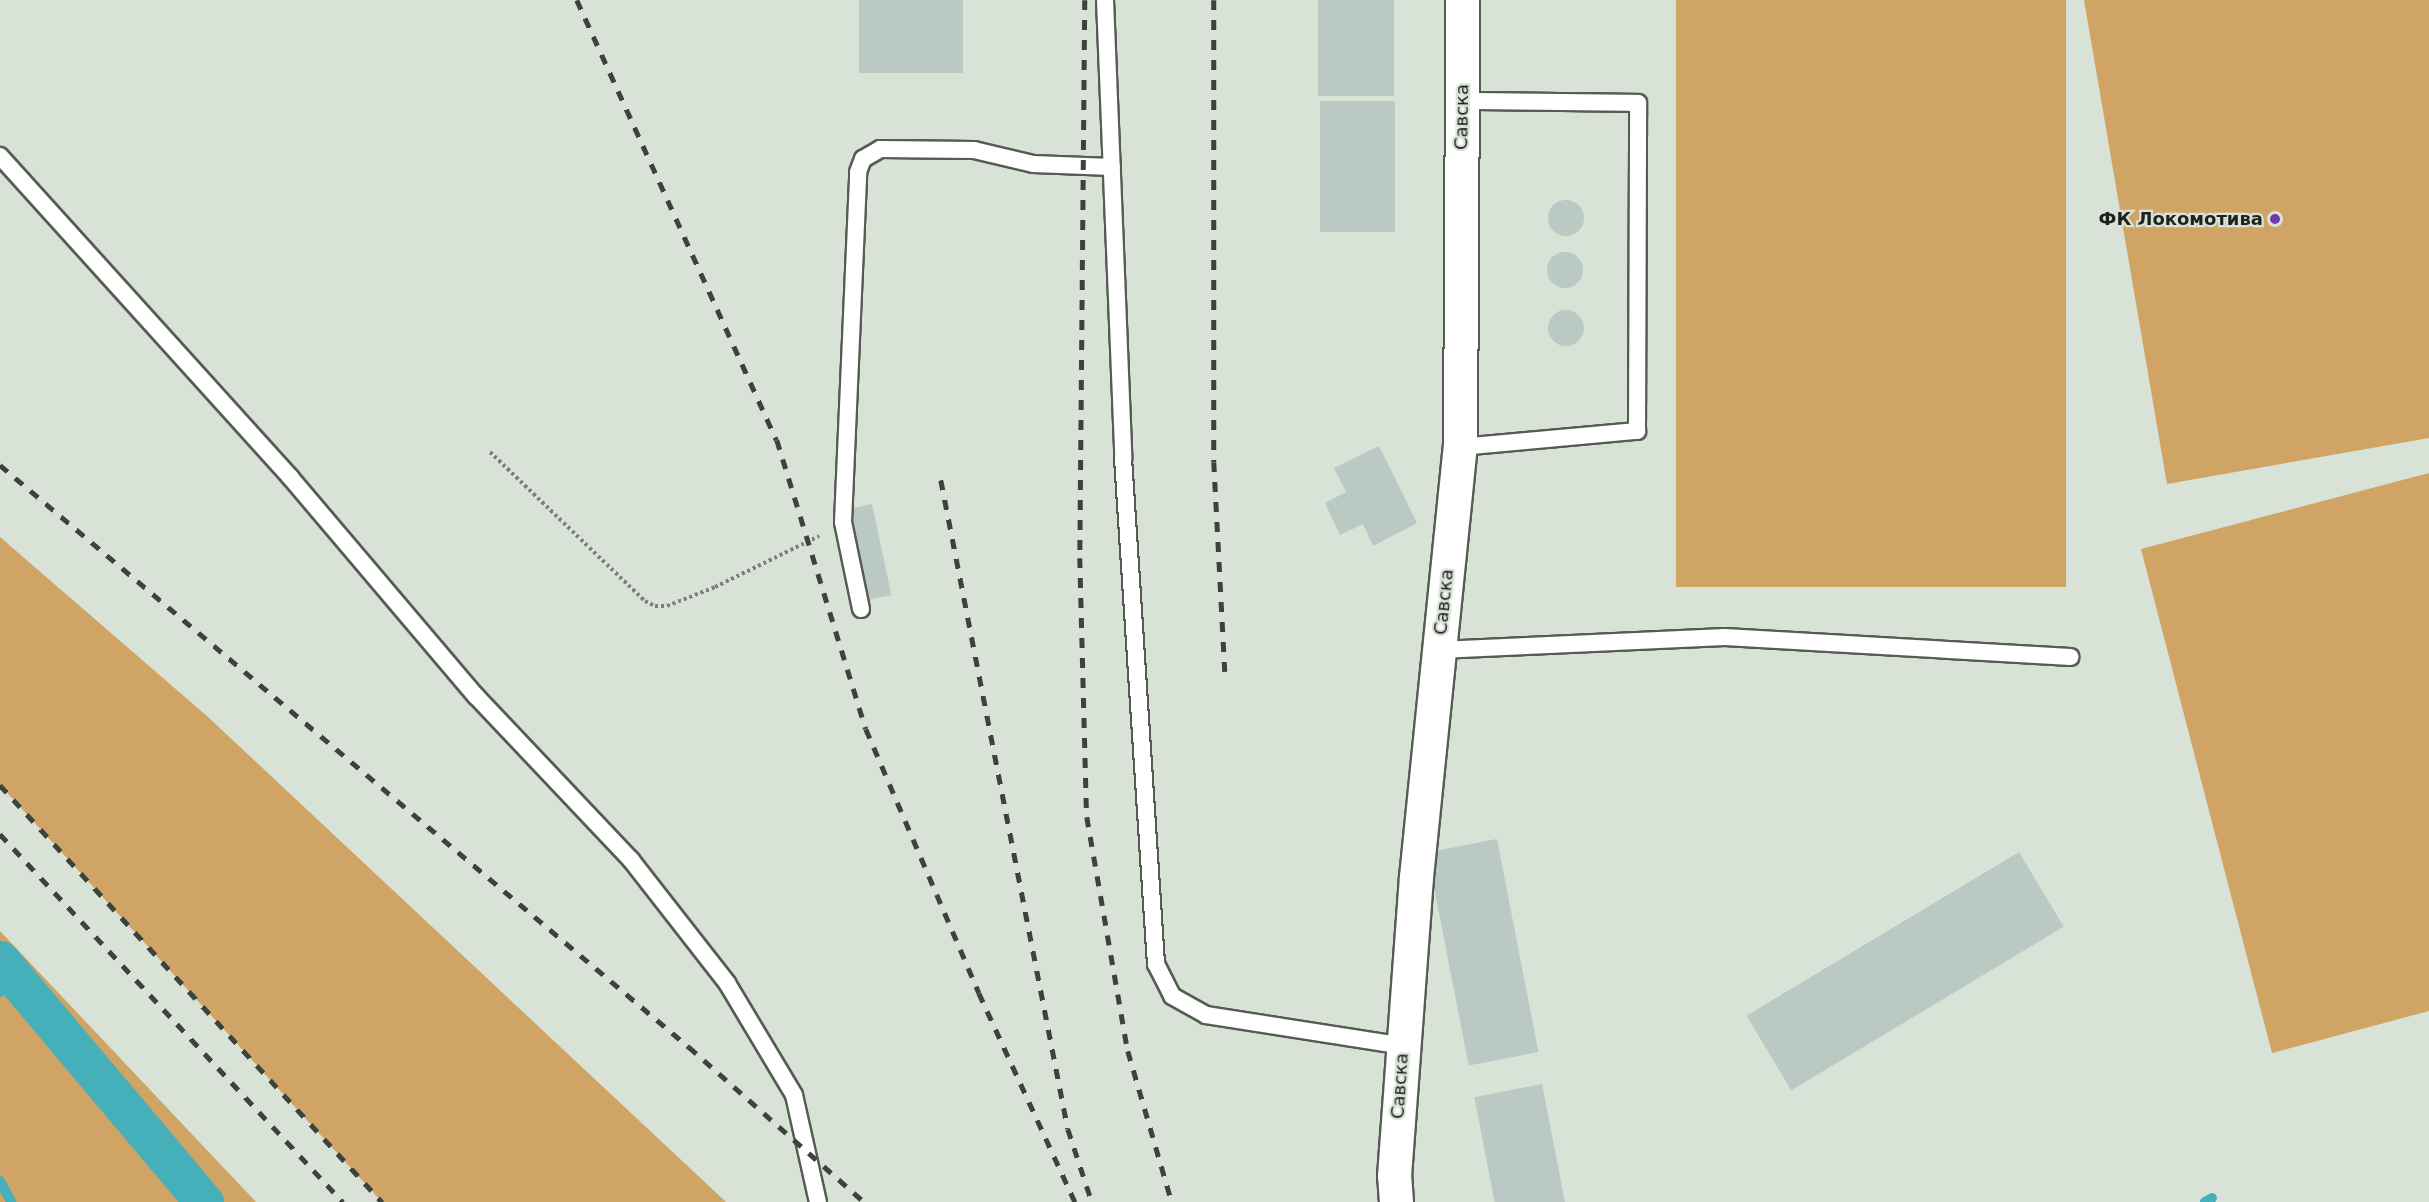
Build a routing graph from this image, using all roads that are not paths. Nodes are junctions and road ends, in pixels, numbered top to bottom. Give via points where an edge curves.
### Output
1 (1105, 0) edge
2 (1462, 0) edge
3 (1462, 101) junction
4 (0, 156) edge
5 (1112, 167) junction
6 (1460, 447) junction
7 (861, 609) dead end
8 (1439, 650) junction
9 (2070, 657) dead end
10 (1403, 1046) junction
11 (818, 1202) edge
12 (1396, 1202) edge

1 - 5 lane
2 - 3 street, Савска
3 - 6 street, Савска
3 - 6 lane via 1638,103 1637,431
4 - 11 lane via 290,477 476,696 631,860 726,983 794,1095
5 - 7 lane via 1033,164 974,150 880,149 863,159 858,172 843,522
5 - 10 lane via 1123,458 1156,964 1172,996 1206,1015
6 - 8 street, Савска
8 - 9 lane via 1725,637
8 - 10 street, Савска
10 - 12 street, Савска via 1394,1176

